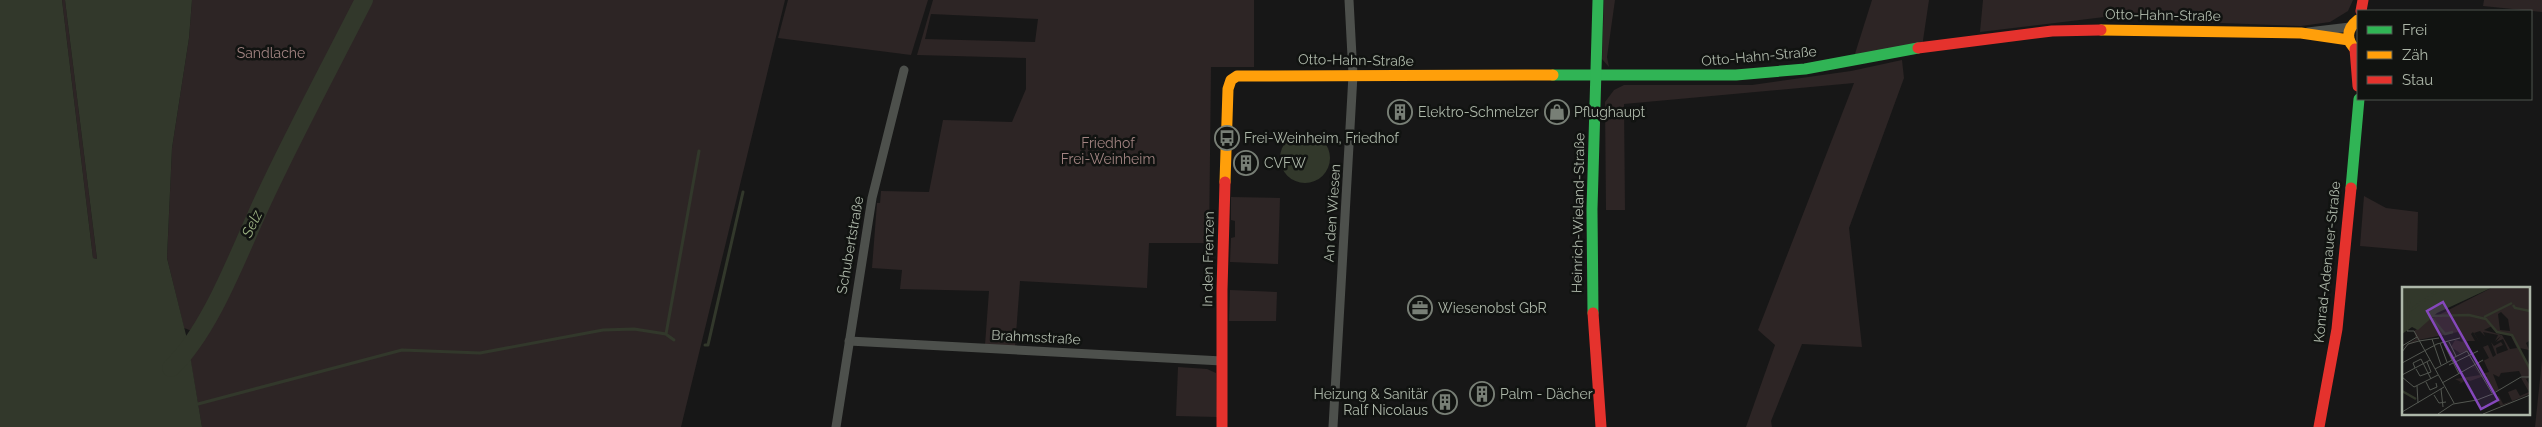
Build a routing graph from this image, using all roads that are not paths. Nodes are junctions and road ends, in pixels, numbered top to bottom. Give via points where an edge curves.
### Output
1 (1349, 0) edge
2 (1598, 0) edge
3 (2354, 24) edge
4 (2302, 33) junction
5 (2354, 47) edge
6 (904, 70) dead end
7 (1353, 75) junction
8 (1595, 75) junction
9 (2357, 76) edge
10 (1228, 92) joint
11 (2359, 100) edge
12 (849, 341) junction
13 (1222, 361) junction
14 (836, 427) edge
15 (1222, 427) edge
16 (1333, 427) edge
17 (1601, 427) edge
18 (2319, 427) edge

1 - 7 street, An den Wiesen
2 - 8 street, Heinrich-Wieland-Straße
3 - 4 street, Otto-Hahn-Straße
3 - 5 street
4 - 5 street, Otto-Hahn-Straße
4 - 8 street, Otto-Hahn-Straße via 2130,29 2052,31 1922,47 1804,69 1736,75
5 - 9 street
6 - 12 street, Schubertstraße via 872,198
7 - 8 street, Otto-Hahn-Straße
7 - 10 street, Otto-Hahn-Straße via 1240,75 1231,80
7 - 16 street, An den Wiesen
8 - 17 street, Heinrich-Wieland-Straße via 1592,303
10 - 13 street, In den Frenzen
11 - 18 street, Konrad-Adenauer-Straße via 2337,329
12 - 13 street, Brahmsstraße
12 - 14 street, Schubertstraße
13 - 15 street, In den Frenzen

